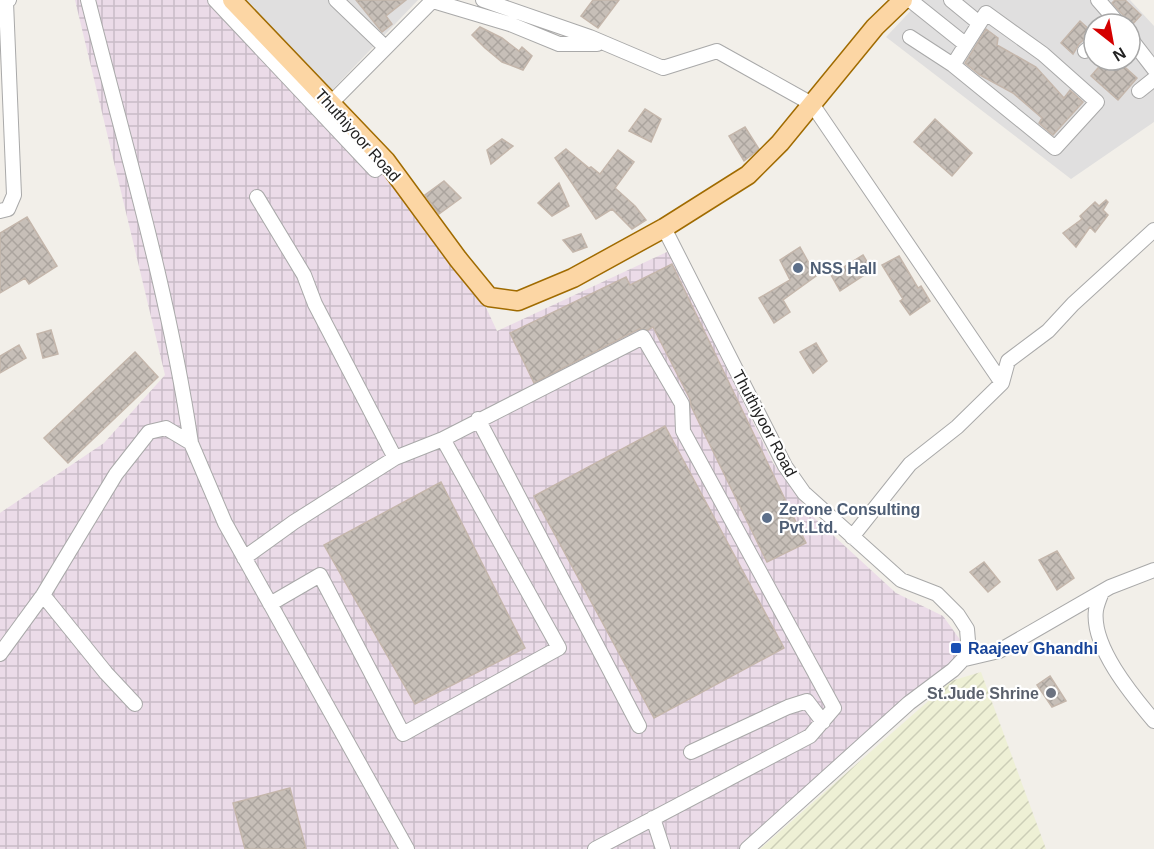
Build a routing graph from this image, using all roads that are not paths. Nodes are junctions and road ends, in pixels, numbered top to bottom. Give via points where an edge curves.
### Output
1 (9, 0) edge
2 (88, 0) edge
3 (215, 0) edge
4 (232, 0) edge
5 (336, 0) edge
6 (483, 0) edge
7 (903, 0) edge
8 (910, 0) edge
9 (951, 0) edge
10 (1098, 0) edge
11 (433, 1) edge
12 (1108, 12) edge
13 (979, 23) junction
14 (910, 36) dead end
15 (608, 44) junction
16 (965, 44) junction
17 (385, 47) junction
18 (1142, 54) edge
19 (953, 65) junction
20 (1154, 69) edge
21 (1154, 80) edge
22 (1139, 91) dead end
23 (331, 103) junction
24 (812, 104) junction
25 (386, 161) junction
26 (257, 197) dead end
27 (0, 211) edge
28 (664, 228) junction
29 (1154, 230) edge
30 (1002, 383) junction
31 (478, 419) junction
32 (443, 439) junction
33 (191, 443) junction
34 (395, 458) junction
35 (852, 537) junction
36 (244, 558) junction
37 (1154, 570) edge
38 (1102, 592) junction
39 (43, 595) junction
40 (270, 604) junction
41 (0, 654) edge
42 (965, 659) junction
43 (135, 704) dead end
44 (1154, 721) edge
45 (823, 722) junction
46 (639, 726) dead end
47 (691, 752) dead end
48 (653, 818) junction
49 (407, 849) edge
50 (595, 849) edge
51 (663, 849) edge
52 (747, 849) edge

1 - 27 street via 6,2 14,195 8,209
2 - 33 street via 152,251
3 - 25 street via 375,170
4 - 23 main road, Thuthiyoor Road
5 - 17 street
6 - 15 street
7 - 24 main road, Thuthiyoor Road via 874,27
8 - 16 street
9 - 13 street
10 - 12 street
11 - 15 street via 510,24 559,44
11 - 17 street
13 - 16 street
13 - 19 street via 986,13 1098,102 1055,148
14 - 19 street
15 - 24 street via 663,68 717,51
16 - 19 street
17 - 23 street
18 - 20 street
21 - 22 street
23 - 25 main road, Thuthiyoor Road
24 - 28 main road, Thuthiyoor Road via 748,175
24 - 30 street
25 - 28 main road, Thuthiyoor Road via 489,297 518,301 573,278
26 - 34 street via 304,275 315,304
28 - 35 street, Thuthiyoor Road via 785,466 804,493
29 - 30 street via 1048,331 1008,361
30 - 35 street via 957,427 910,464
31 - 32 street
31 - 45 street via 643,337 682,404 683,431 834,708
31 - 46 street
32 - 34 street
32 - 40 street via 559,648 403,734 321,575
33 - 36 street
33 - 39 street via 166,428 149,432 116,474
34 - 36 street
35 - 42 street, Thuthiyoor Road via 901,580 937,594 958,615 967,629 970,646
36 - 40 street
37 - 38 street
38 - 42 street via 999,651
38 - 44 street via 1096,610 1101,644 1130,692
39 - 41 street
39 - 43 street
40 - 49 street
42 - 52 street via 909,703
45 - 47 street via 807,701
45 - 48 street via 810,736
48 - 50 street
48 - 51 street

